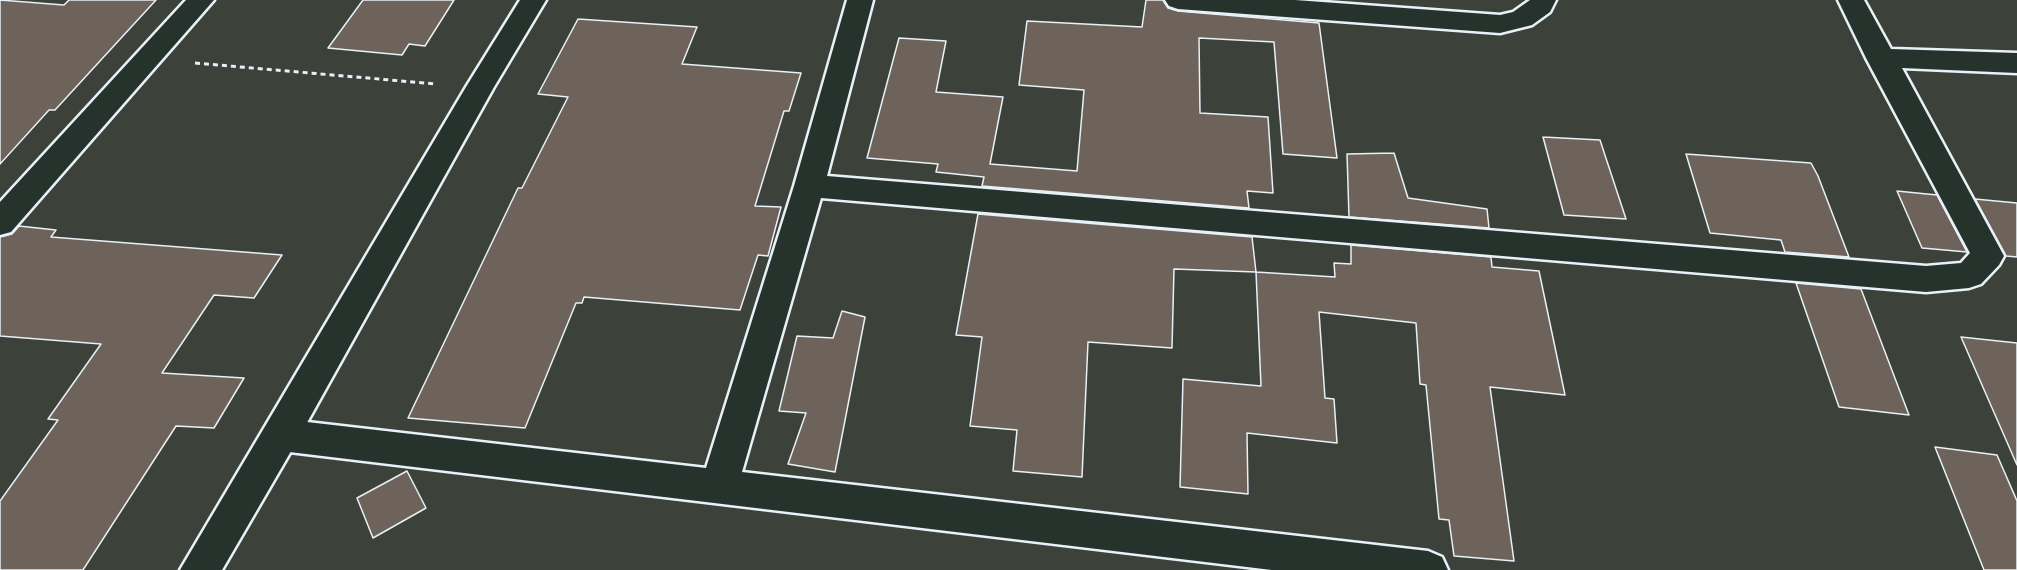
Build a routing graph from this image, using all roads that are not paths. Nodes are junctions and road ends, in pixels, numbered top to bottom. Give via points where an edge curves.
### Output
1 (201, 0) edge
2 (533, 0) edge
3 (860, 0) edge
4 (1178, 0) edge
5 (1543, 0) edge
6 (1851, 0) edge
7 (1880, 58) junction
8 (2017, 63) edge
9 (808, 186) junction
10 (0, 223) edge
11 (281, 435) junction
12 (719, 487) junction
13 (200, 570) edge
14 (1428, 570) edge

1 - 10 street
2 - 11 street
3 - 9 street
4 - 5 street via 1500,24 1522,19 1541,6
6 - 7 street
7 - 8 street
7 - 9 street via 1988,256 1969,275 1926,279
9 - 12 street
11 - 12 street
11 - 13 street
12 - 14 street

